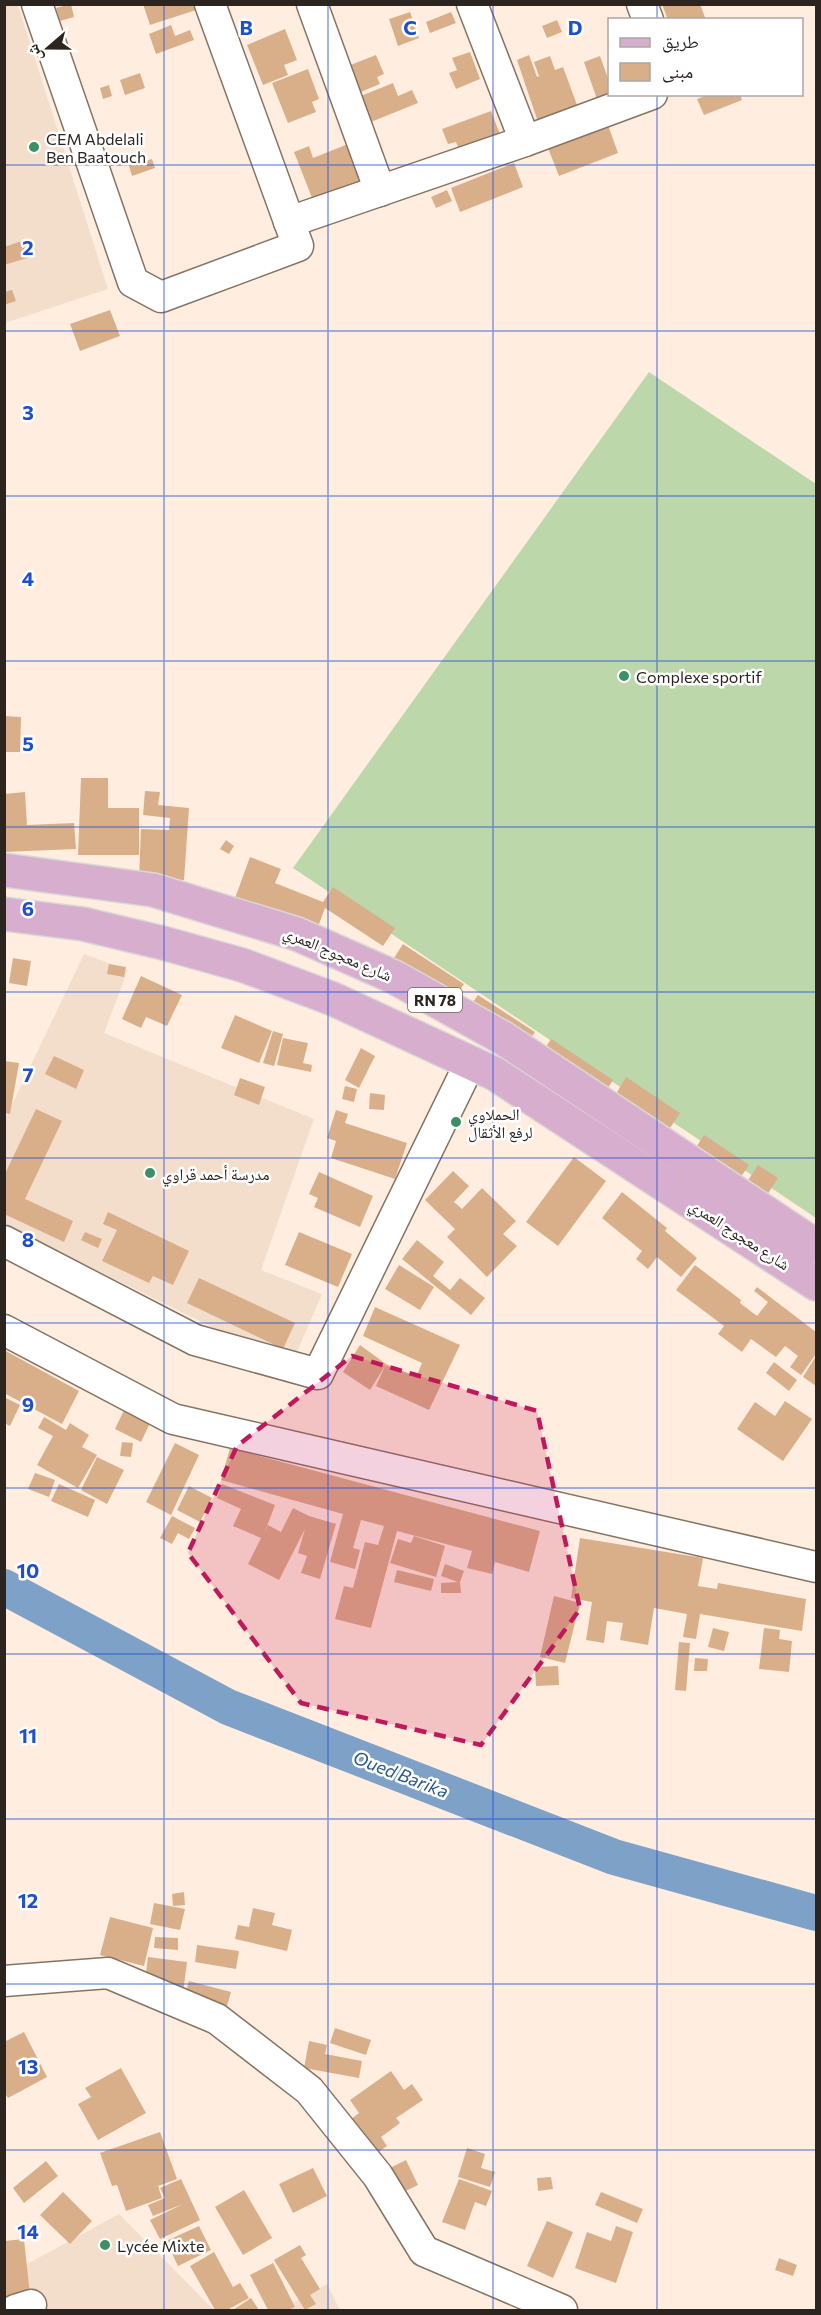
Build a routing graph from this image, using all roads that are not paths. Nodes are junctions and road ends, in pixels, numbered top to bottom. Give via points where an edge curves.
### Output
1 (37, 4) edge
2 (210, 4) edge
3 (312, 4) edge
4 (472, 4) edge
5 (647, 96) edge
6 (525, 141) junction
7 (380, 191) junction
8 (289, 222) junction
9 (4, 870) edge
10 (4, 914) edge
11 (470, 1063) junction
12 (4, 1241) edge
13 (816, 1246) edge
14 (816, 1284) edge
15 (4, 1330) edge
16 (816, 1567) edge
17 (4, 1981) edge
18 (562, 2310) edge

1 - 8 street via 133,282 160,297 298,246
2 - 8 street
3 - 7 street
4 - 6 street
5 - 6 street
6 - 7 street
7 - 8 street
9 - 13 main road, شارع معجوج العمري / RN 78 via 153,890 297,934 394,977 503,1038
10 - 11 main road, شارع معجوج العمري / RN 78 via 83,924 242,964 333,999
11 - 12 street via 318,1374 195,1340
11 - 14 main road, شارع معجوج العمري / RN 78 via 495,1074
15 - 16 street via 173,1419
17 - 18 street via 108,1973 217,2019 309,2090 378,2176 424,2251

